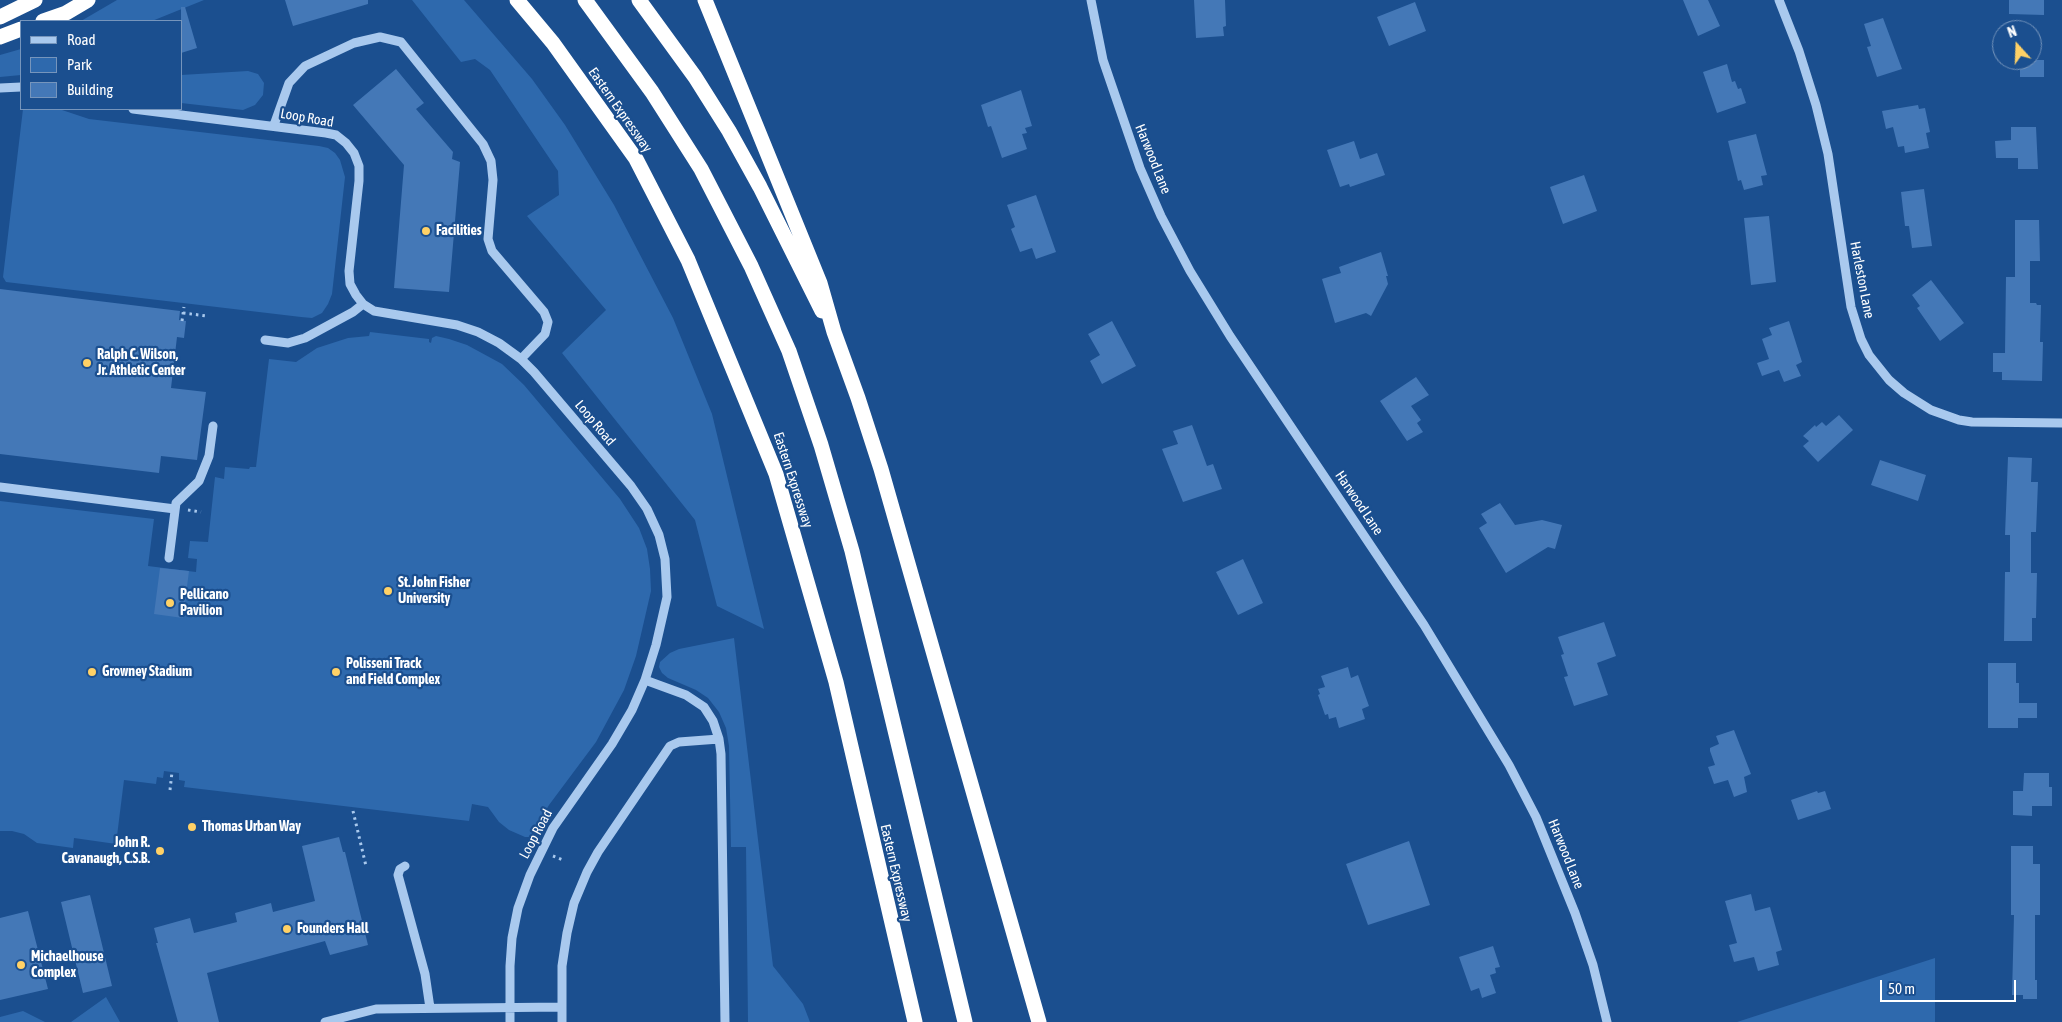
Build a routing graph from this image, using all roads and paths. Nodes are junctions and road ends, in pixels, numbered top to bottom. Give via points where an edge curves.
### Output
1 (36, 0) edge
2 (88, 0) edge
3 (517, 0) edge
4 (585, 0) edge
5 (639, 0) edge
6 (705, 0) edge
7 (1091, 0) edge
8 (1779, 0) edge
9 (0, 16) edge
10 (46, 20) edge
11 (20, 29) edge
12 (0, 37) edge
13 (20, 87) edge
14 (0, 88) edge
15 (141, 110) edge
16 (274, 126) junction
17 (363, 304) junction
18 (184, 307) dead end
19 (183, 313) junction
20 (207, 316) dead end
21 (182, 321) dead end
22 (834, 332) junction
23 (265, 340) dead end
24 (521, 359) junction
25 (2062, 423) edge
26 (213, 426) dead end
27 (0, 487) edge
28 (176, 509) junction
29 (169, 558) dead end
30 (645, 680) junction
31 (719, 739) junction
32 (172, 772) dead end
33 (170, 790) dead end
34 (352, 811) dead end
35 (551, 854) dead end
36 (563, 860) dead end
37 (366, 866) dead end
38 (405, 866) dead end
39 (562, 1007) junction
40 (430, 1008) junction
41 (510, 1008) junction
42 (325, 1022) edge
43 (510, 1022) edge
44 (562, 1022) edge
45 (725, 1022) edge
46 (915, 1022) edge
47 (965, 1022) edge
48 (1039, 1022) edge
49 (1608, 1022) edge

1 - 9 highway
2 - 10 highway
3 - 46 highway, Eastern Expressway via 554,42 636,159 688,260 776,474 836,682
4 - 47 highway via 652,92 701,170 752,266 789,351 852,551
5 - 22 highway via 695,77 729,131
6 - 22 highway via 817,274
7 - 49 street, Harwood Lane via 1106,69 1140,168 1161,216 1230,336 1424,626 1508,765 1536,817 1575,913
8 - 25 street, Harleston Lane via 1816,105 1828,154 1851,307 1869,355 1883,374 1904,393 1940,413 1972,422
11 - 12 highway
13 - 14 street
15 - 16 street, Loop Road
16 - 17 street, Loop Road via 336,135 354,153 359,166 359,181 349,271 350,284
16 - 24 street via 289,83 305,66 354,43 380,37 401,42 483,144 491,161 493,180 488,239 492,251 544,312 548,322 545,334
17 - 23 street via 306,338 288,343
17 - 24 street, Loop Road via 385,314 457,325 478,332
18 - 19 path
19 - 20 path
19 - 21 path
22 - 48 highway via 881,469
24 - 30 street, Loop Road via 631,486 659,535 668,597
26 - 28 street via 210,456 199,481 176,503
27 - 28 street
28 - 29 street
30 - 31 street via 686,695 704,707
30 - 41 street, Loop Road via 612,744 553,828 530,875 512,938
31 - 39 street via 679,742 670,746 598,852 574,903 567,933 562,966
31 - 45 street
32 - 33 path
34 - 37 path
35 - 36 path
38 - 40 street via 398,875 428,986
39 - 41 street
39 - 44 street
40 - 41 street
40 - 42 street via 376,1008
41 - 43 street, Loop Road

